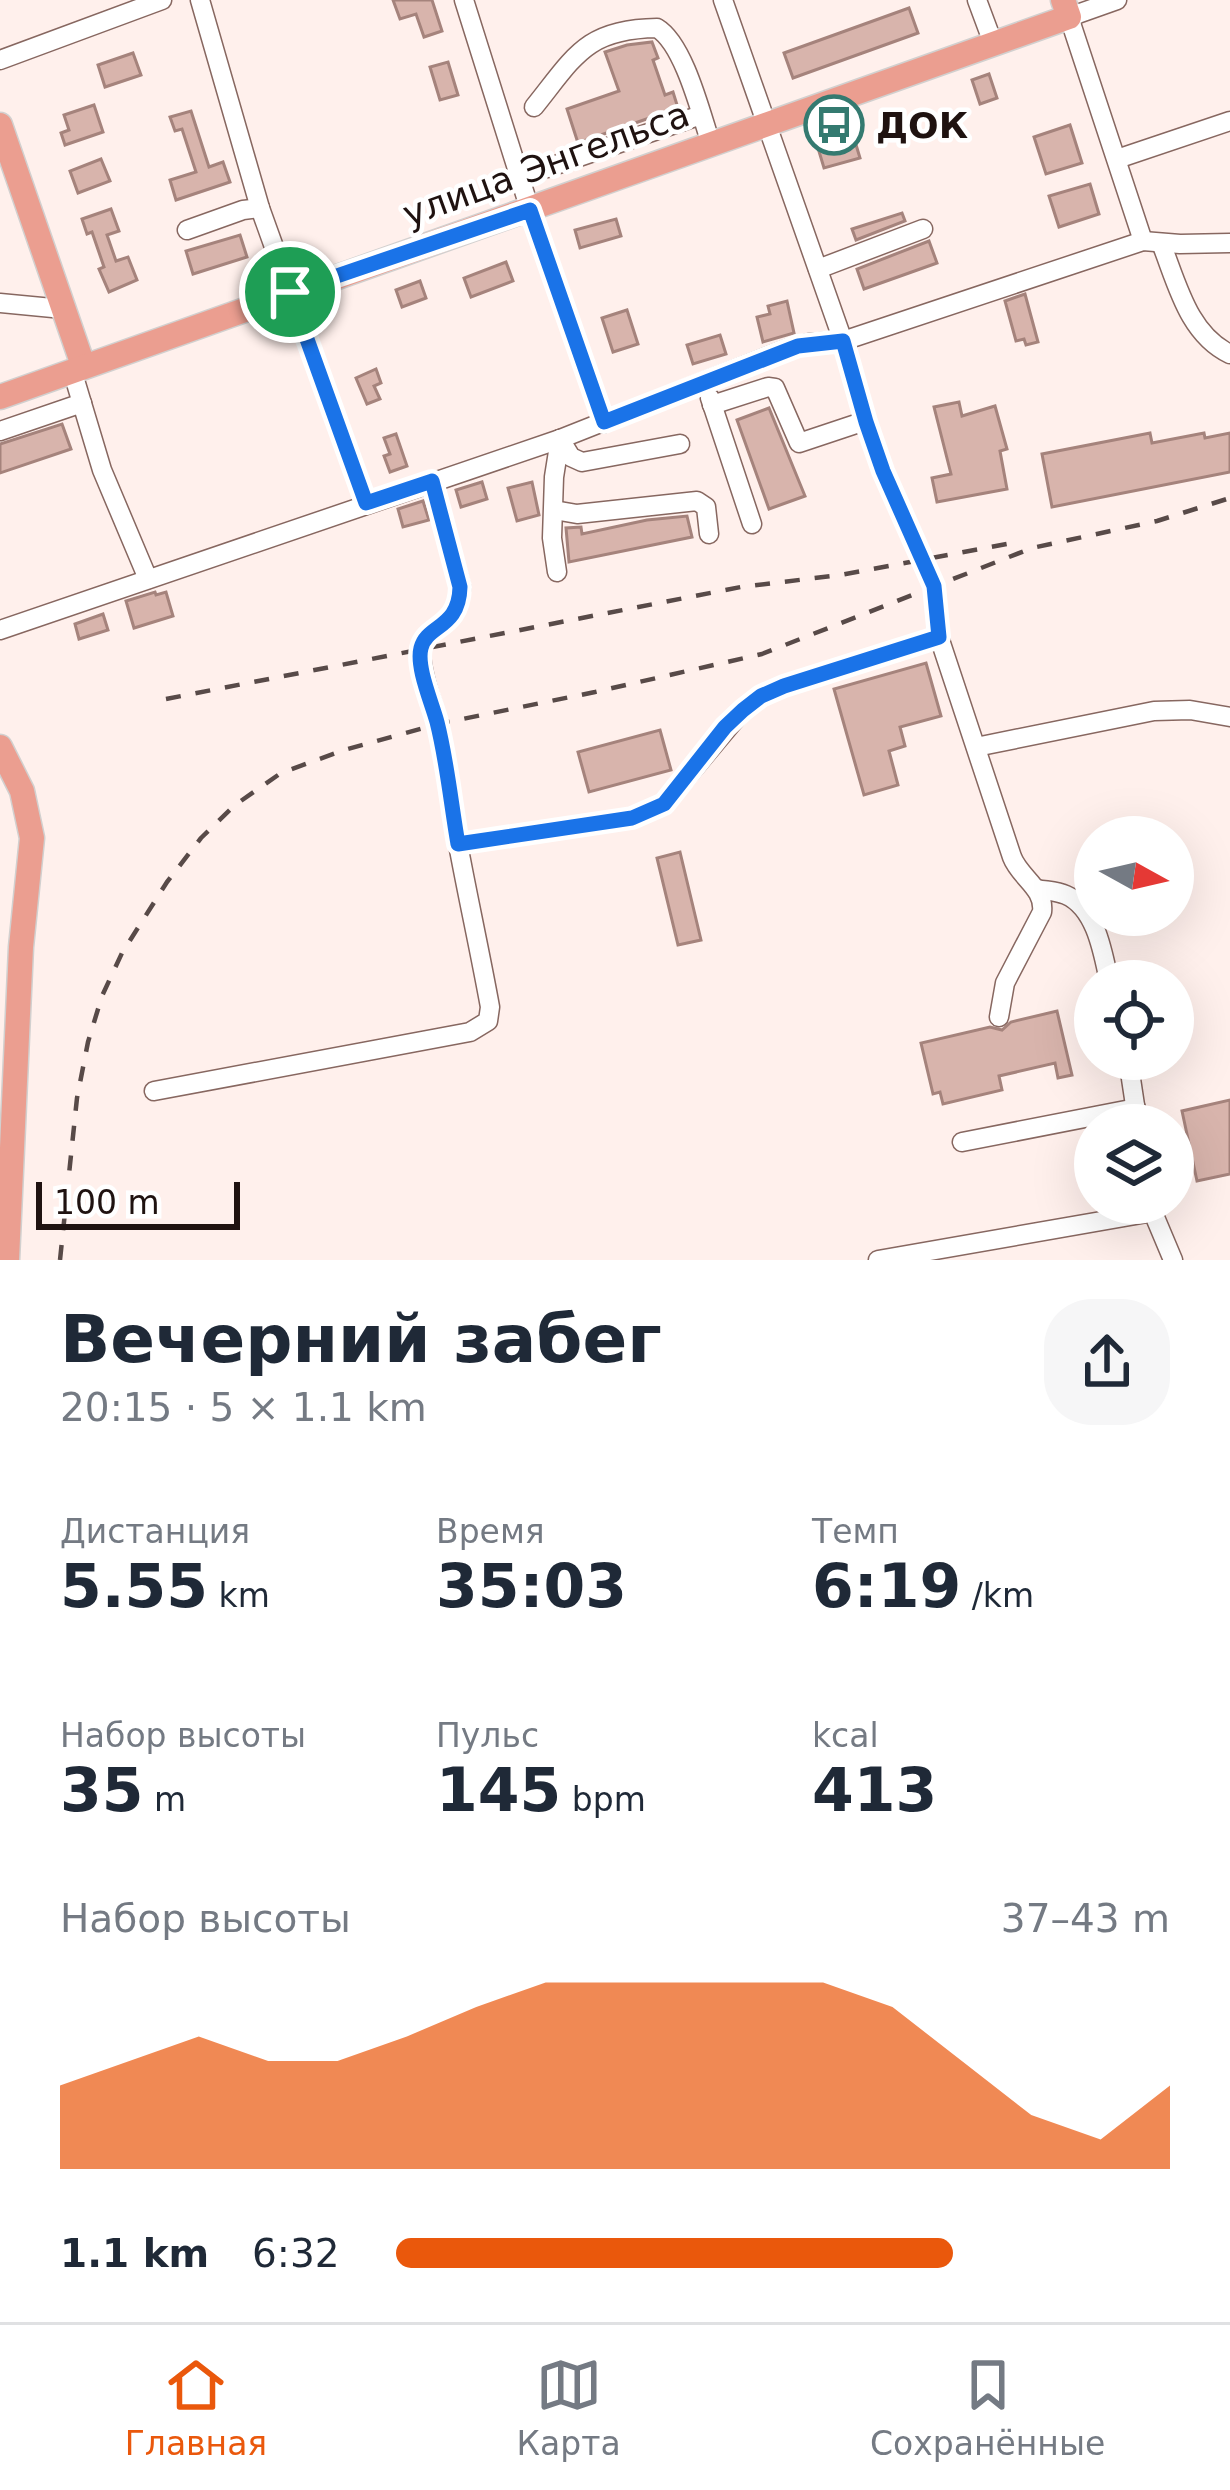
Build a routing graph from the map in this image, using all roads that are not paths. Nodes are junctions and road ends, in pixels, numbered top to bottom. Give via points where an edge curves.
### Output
1 (162, 0) edge
2 (200, 0) edge
3 (464, 0) edge
4 (723, 0) edge
5 (977, 0) edge
6 (1117, 0) edge
7 (1066, 8) edge
8 (993, 43) junction
9 (0, 60) edge
10 (534, 107) dead end
11 (701, 115) junction
12 (1230, 121) edge
13 (767, 124) junction
14 (0, 125) edge
15 (711, 144) junction
16 (1117, 159) junction
17 (548, 168) dead end
18 (260, 208) junction
19 (530, 210) junction
20 (187, 230) dead end
21 (923, 230) dead end
22 (1152, 242) junction
23 (1230, 243) edge
24 (818, 269) junction
25 (290, 292) junction
26 (0, 303) edge
27 (63, 309) junction
28 (843, 341) junction
29 (1230, 354) edge
30 (78, 368) junction
31 (705, 382) junction
32 (0, 397) edge
33 (82, 403) junction
34 (712, 405) junction
35 (604, 422) junction
36 (866, 422) junction
37 (0, 431) edge
38 (560, 439) junction
39 (680, 444) dead end
40 (432, 481) junction
41 (366, 503) junction
42 (554, 511) junction
43 (752, 524) dead end
44 (710, 534) dead end
45 (557, 572) dead end
46 (148, 578) junction
47 (0, 630) edge
48 (939, 637) junction
49 (1230, 717) edge
50 (0, 746) edge
51 (976, 747) junction
52 (458, 844) junction
53 (1037, 890) junction
54 (1103, 960) edge
55 (999, 1017) dead end
56 (154, 1091) dead end
57 (1074, 1126) edge
58 (962, 1142) dead end
59 (6, 1146) edge
60 (1074, 1223) edge
61 (1158, 1224) edge
62 (7, 1260) edge
63 (878, 1260) edge
64 (1173, 1260) edge

1 - 9 street
2 - 18 street
3 - 19 street
4 - 13 street
5 - 8 street
6 - 7 street, улица Энгельса
7 - 8 main road, улица Энгельса
7 - 16 street
8 - 13 main road, улица Энгельса
10 - 11 street via 597,39 657,28 670,39
11 - 15 street
11 - 17 street
12 - 16 street
13 - 15 main road, улица Энгельса
13 - 24 street
14 - 27 main road
15 - 19 main road, улица Энгельса
16 - 22 street
18 - 20 street
18 - 25 street
19 - 25 main road, улица Энгельса
19 - 35 street
21 - 24 street
22 - 23 street
22 - 28 street
22 - 29 street via 1200,331
24 - 28 street
25 - 30 main road, улица Энгельса
25 - 41 street
26 - 27 street
27 - 30 main road
28 - 31 street via 798,346
28 - 36 street
30 - 32 main road, улица Энгельса
30 - 33 street
31 - 34 street
31 - 35 street
33 - 37 street
33 - 46 street
34 - 36 street via 775,388 804,444
34 - 43 street
35 - 38 street
36 - 48 street via 934,586
38 - 39 street via 581,462
38 - 40 street
38 - 42 street
40 - 41 street
40 - 52 street via 460,597 420,652
41 - 46 street
42 - 44 street via 697,501 706,507
42 - 45 street
46 - 47 street
48 - 51 street
48 - 52 street via 761,696 649,811
49 - 51 street via 1154,711
50 - 59 main road via 22,790 32,838
51 - 53 street via 1016,866
52 - 56 street via 490,1006 481,1028
53 - 54 street via 1061,892 1082,907
53 - 55 street via 1042,912 1005,982
57 - 58 street
59 - 62 main road
60 - 63 street
61 - 64 street

